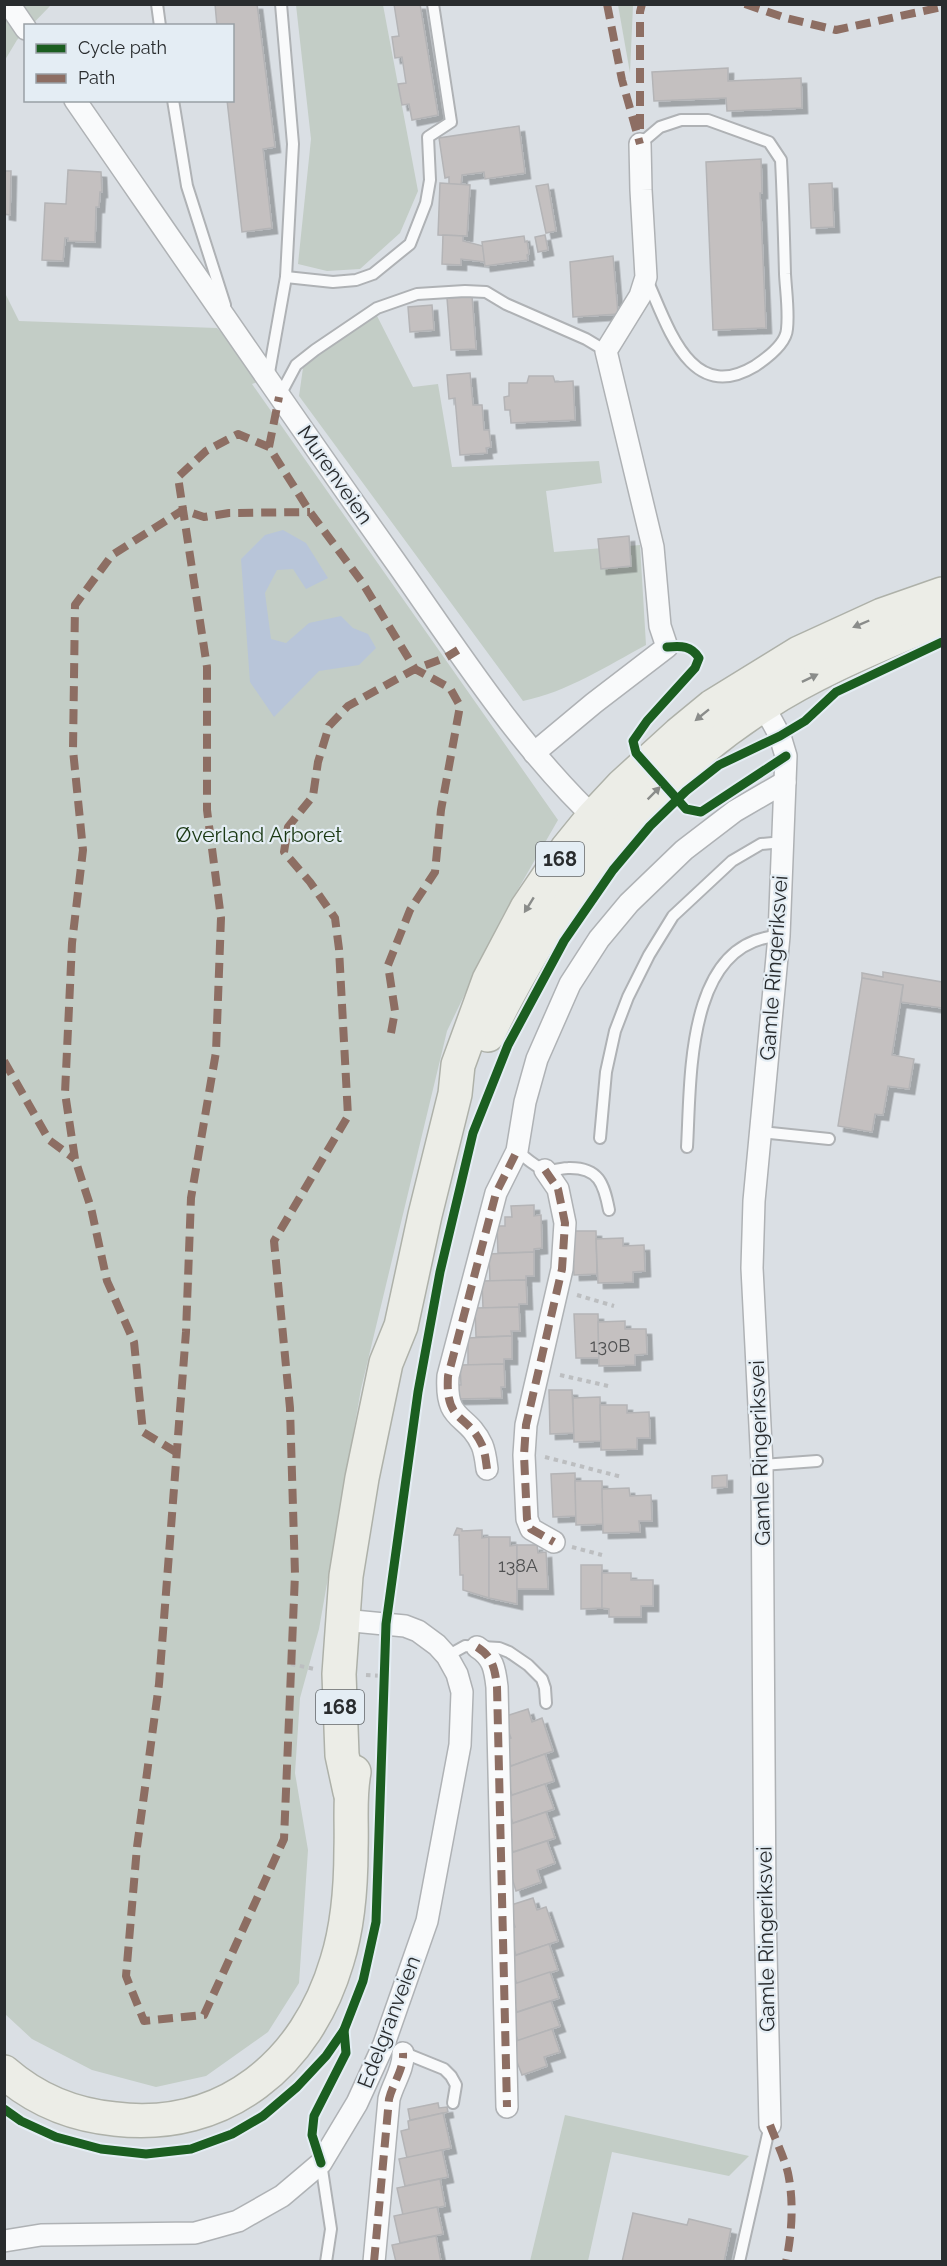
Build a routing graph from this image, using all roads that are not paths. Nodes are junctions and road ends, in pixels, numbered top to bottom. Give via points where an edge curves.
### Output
1 (9, 4) edge
2 (157, 4) edge
3 (281, 4) edge
4 (433, 4) edge
5 (160, 24) edge
6 (24, 25) edge
7 (76, 102) edge
8 (173, 102) edge
9 (640, 144) joint
10 (286, 277) junction
11 (646, 278) junction
12 (231, 326) junction
13 (606, 351) junction
14 (268, 378) junction
15 (279, 397) junction
16 (942, 594) edge
17 (942, 618) edge
18 (757, 693) junction
19 (534, 753) junction
20 (785, 783) junction
21 (603, 826) junction
22 (783, 842) junction
23 (779, 936) junction
24 (760, 1132) junction
25 (600, 1138) dead end
26 (830, 1139) dead end
27 (687, 1147) dead end
28 (516, 1151) junction
29 (545, 1170) junction
30 (609, 1210) dead end
31 (817, 1461) dead end
32 (762, 1465) junction
33 (488, 1469) dead end
34 (554, 1542) road end
35 (353, 1621) junction
36 (477, 1647) junction
37 (447, 1656) junction
38 (546, 1703) dead end
39 (393, 2048) junction
40 (4, 2072) edge
41 (453, 2103) dead end
42 (507, 2107) dead end
43 (770, 2125) joint
44 (321, 2163) junction
45 (4, 2241) edge
46 (326, 2262) edge
47 (374, 2262) edge
48 (739, 2262) edge

1 - 6 street
2 - 5 lane
3 - 10 lane via 293,144
4 - 10 lane via 451,122 428,137 430,180 426,203 410,244 373,274 356,280
7 - 12 street, Murenveien
8 - 12 lane via 187,186
9 - 11 street
9 - 11 lane via 660,127 681,120 708,120 769,142 781,160 787,332 771,356 746,371 723,377 701,372 686,360
10 - 14 lane
11 - 13 street via 640,296
12 - 14 street, Murenveien
13 - 15 lane via 486,292 417,294 377,308 315,350 296,365
13 - 19 street via 653,547 660,626 667,647
14 - 15 street, Murenveien
15 - 19 street, Murenveien
16 -> 18 main road, 168 via 882,615 799,653
18 -> 17 main road, 168 via 797,685
18 - 20 street, Gamle Ringeriksvei via 780,736 786,756
18 - 21 main road, 168 via 713,706 679,734 622,786
19 - 21 street, Murenveien
20 - 22 street, Gamle Ringeriksvei
20 - 28 street via 735,811 684,850 629,903 599,939 570,984 537,1059
21 - 35 main road, 168 via 578,881 552,918 495,1019 474,1067 455,1094 402,1326 386,1363 367,1445 346,1576
22 - 23 street, Gamle Ringeriksvei
22 - 25 lane via 761,844 732,861 673,916 649,955 615,1031 606,1072
23 - 24 street, Gamle Ringeriksvei
23 - 27 lane via 762,937 734,953 706,996 697,1019
24 - 26 lane
24 - 32 street, Gamle Ringeriksvei via 752,1268
28 - 29 lane
28 - 33 street via 496,1193 448,1376 447,1394 452,1409 482,1445
29 - 30 lane via 572,1168 598,1176 605,1187
29 - 34 street via 558,1189 565,1223 562,1269 526,1425 524,1455 527,1519 531,1529
31 - 32 lane
32 - 43 street, Gamle Ringeriksvei
35 - 37 street, Edelgranveien via 405,1626 418,1631
35 - 40 main road, 168 via 339,1674 342,1755 350,1792 348,1905 328,1989 317,2013 287,2056 232,2099 189,2116 162,2121 91,2117 35,2095
36 - 37 lane via 465,1646
36 - 38 lane via 499,1648 528,1665 544,1683
36 - 42 street via 493,1663 497,1687
37 - 39 street, Edelgranveien via 462,1692 460,1745 427,1921
39 - 41 lane via 448,2072 456,2085
39 - 44 street, Edelgranveien
39 - 47 street via 404,2063 389,2099
43 - 48 lane
44 - 45 street, Edelgranveien via 282,2196 238,2221 195,2233 41,2235
44 - 46 lane via 331,2229

